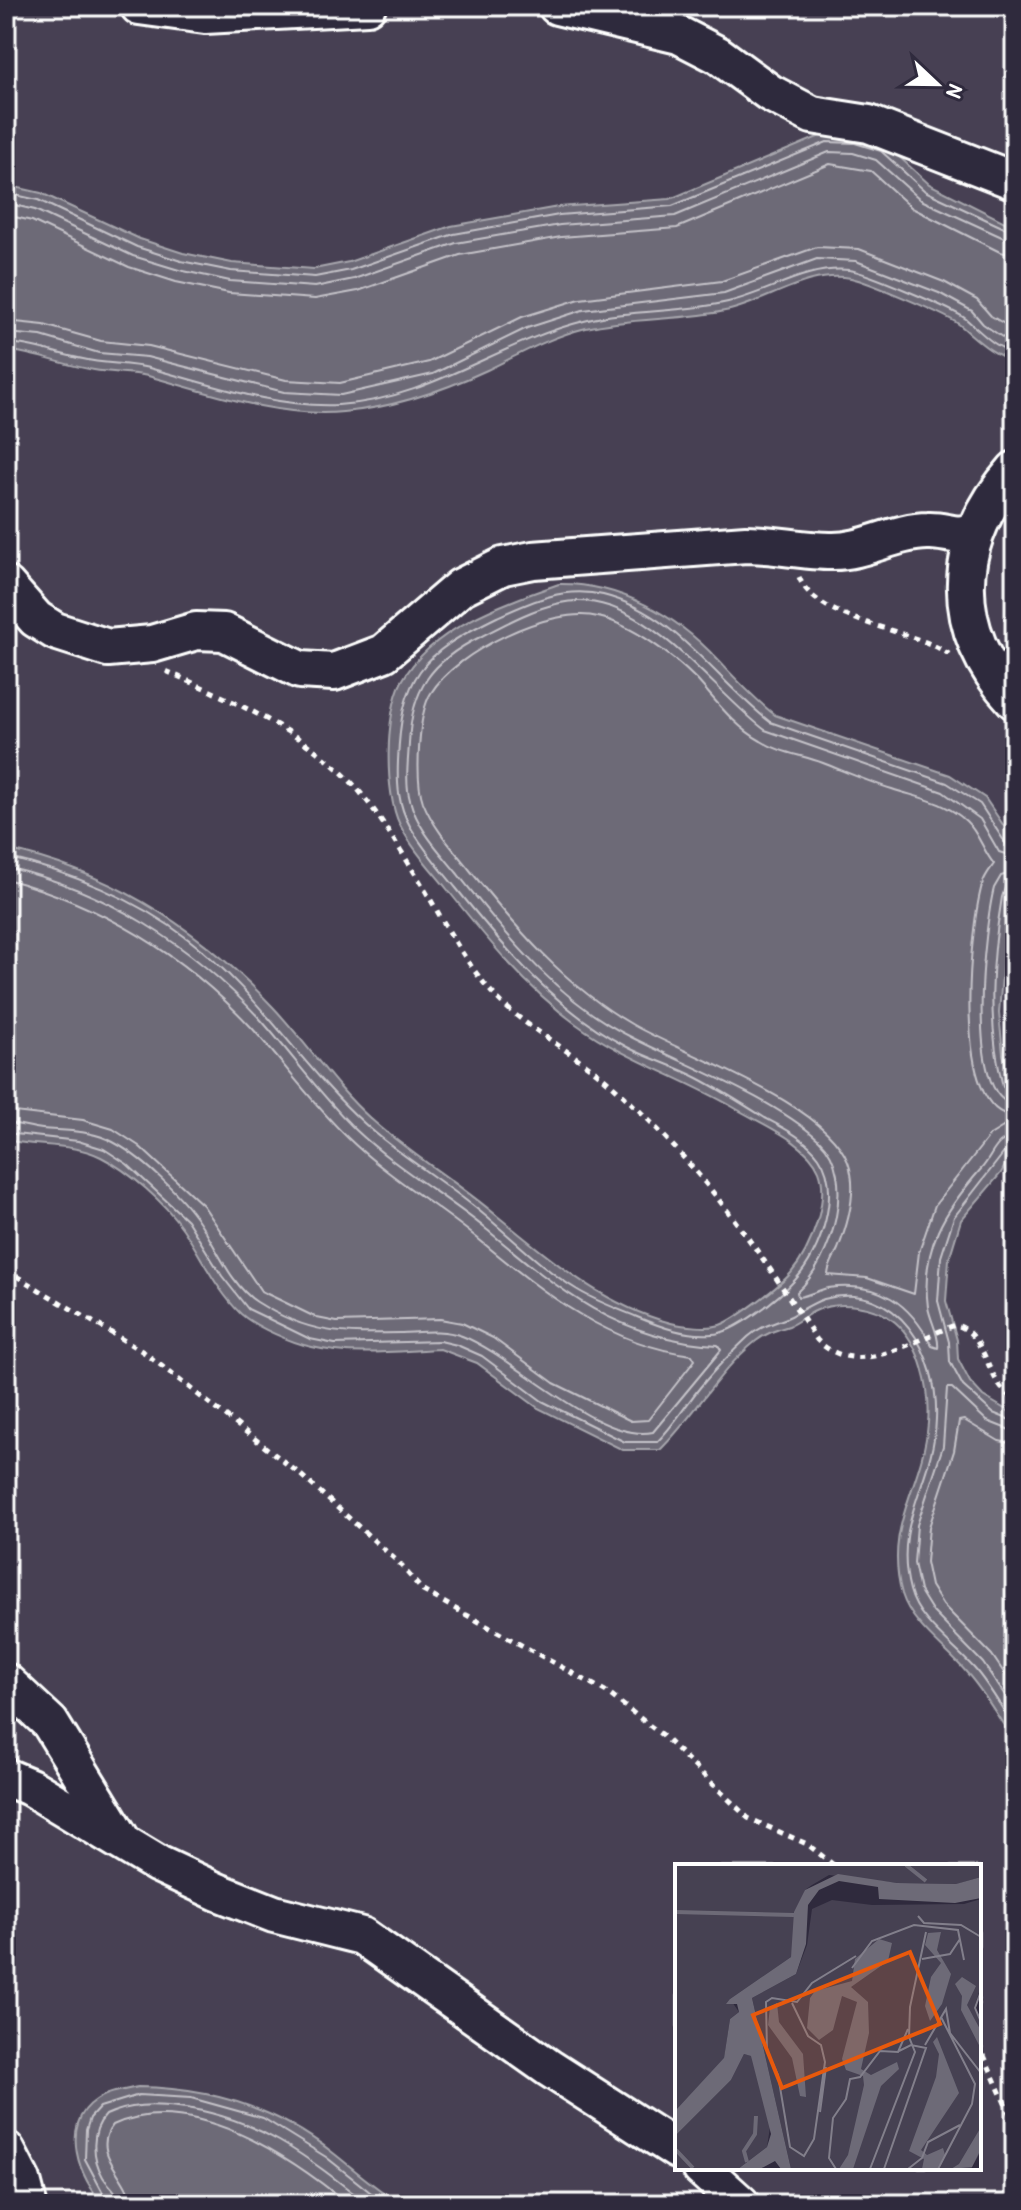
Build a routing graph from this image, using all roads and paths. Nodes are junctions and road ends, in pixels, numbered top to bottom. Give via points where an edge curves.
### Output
1 (139, 6) edge
2 (367, 6) edge
3 (557, 6) edge
4 (1015, 181) edge
5 (1015, 470) edge
6 (975, 530) junction
7 (792, 546) junction
8 (6, 585) edge
9 (6, 620) edge
10 (53, 629) junction
11 (953, 656) dead end
12 (161, 669) dead end
13 (1015, 701) edge
14 (6, 1270) edge
15 (1015, 1400) edge
16 (6, 1682) edge
17 (6, 1777) edge
18 (124, 1844) junction
19 (832, 1864) edge
20 (981, 2049) edge
21 (1015, 2126) edge
22 (675, 2149) edge
23 (6, 2150) edge
24 (703, 2170) edge
25 (28, 2204) edge
26 (741, 2204) edge

1 - 2 lane via 205,15
3 - 4 lane via 679,35 812,115 869,124
5 - 6 lane via 996,491
6 - 7 lane via 958,537 930,530 907,533 832,551
6 - 13 lane via 965,564 965,602 987,661
7 - 10 lane via 746,544 503,566 461,587 384,653 334,672 300,670 224,632 196,631 152,644 108,648
7 - 11 path via 803,588 828,609 917,636
8 - 10 lane via 36,619
9 - 10 lane
12 - 15 path via 285,731 342,772 410,865 467,961 499,1000 598,1073 667,1135 716,1192 831,1354 865,1359 963,1326 972,1333 997,1385
14 - 19 path via 145,1353 301,1475 423,1591 605,1691 662,1735 748,1818 807,1844
16 - 18 lane via 50,1723
17 - 18 lane
18 - 22 lane via 274,1914 362,1936 549,2068
20 - 21 path
23 - 25 lane
24 - 26 lane

